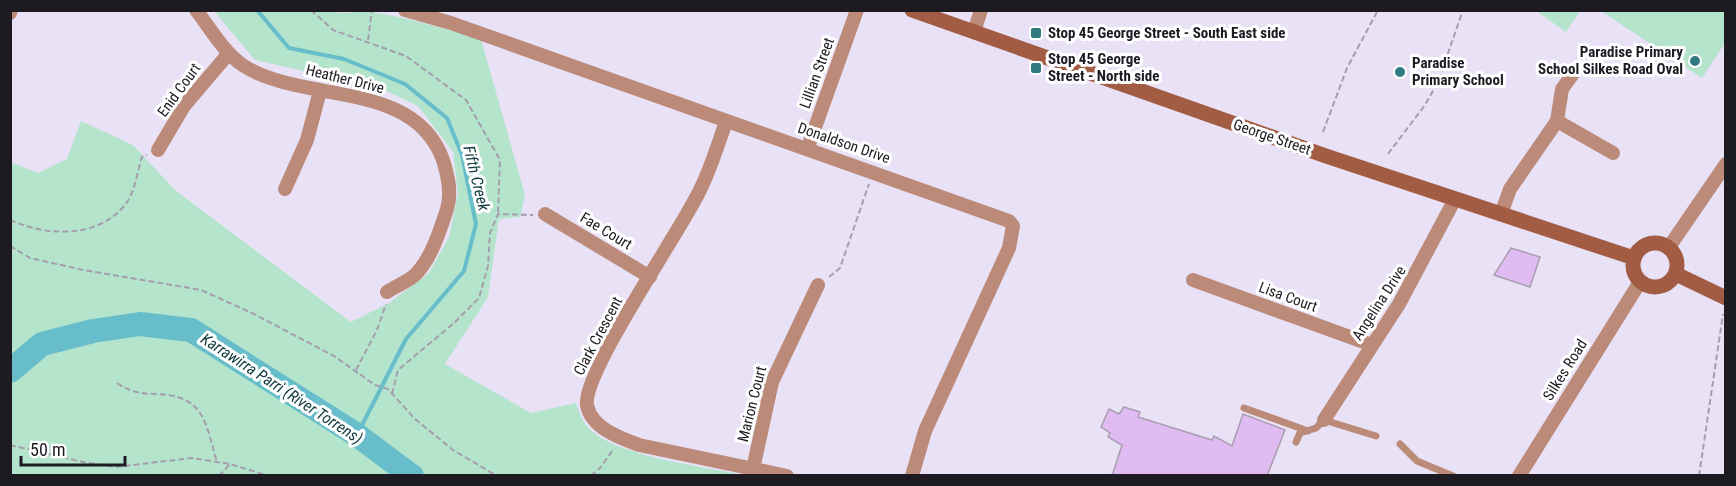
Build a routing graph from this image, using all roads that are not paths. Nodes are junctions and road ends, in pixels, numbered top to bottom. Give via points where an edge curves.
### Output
1 (196, 10) edge
2 (405, 10) edge
3 (858, 10) edge
4 (912, 10) edge
5 (981, 10) edge
6 (974, 32) junction
7 (229, 53) junction
8 (1575, 71) dead end
9 (320, 91) junction
10 (1557, 121) junction
11 (726, 122) junction
12 (808, 147) junction
13 (158, 150) road end
14 (1613, 153) dead end
15 (1725, 164) edge
16 (285, 189) dead end
17 (1455, 199) junction
18 (1501, 214) junction
19 (546, 215) road end
20 (1669, 247) junction
21 (1634, 258) junction
22 (1676, 274) junction
23 (650, 277) junction
24 (1193, 280) dead end
25 (1640, 282) junction
26 (818, 285) road end
27 (390, 290) road end
28 (1725, 298) edge
29 (1372, 345) junction
30 (1244, 408) dead end
31 (1324, 420) junction
32 (1308, 431) junction
33 (1376, 436) dead end
34 (1296, 442) dead end
35 (1400, 444) dead end
36 (753, 469) junction
37 (787, 476) edge
38 (912, 476) edge
39 (1453, 476) edge
40 (1518, 476) edge

1 - 7 street, Heather Drive
2 - 11 street, Donaldson Drive via 452,22
3 - 12 street, Lillian Street
4 - 6 street, George Street
5 - 6 street
6 - 17 street, George Street
7 - 9 street, Heather Drive via 244,66 272,78
7 - 13 street, Enid Court via 184,106
8 - 10 street via 1562,89
9 - 16 street via 307,140
9 - 27 street, Heather Drive via 364,99 401,112 431,138 441,155 449,189 442,225 414,275
10 - 14 street
10 - 18 street via 1510,189
11 - 12 street, Donaldson Drive
11 - 23 street, Clark Crescent via 700,191
12 - 38 street, Donaldson Drive via 994,214 1013,226 1005,259 925,431
15 - 20 street
17 - 18 street, George Street
17 - 29 street, Angelina Drive via 1419,270
18 - 21 street, George Street
19 - 23 street, Fae Court
20 - 21 street via 1650,244
20 - 22 street via 1677,259
21 - 25 street
22 - 25 street via 1664,286
22 - 28 street
23 - 36 street, Clark Crescent via 602,360 588,393 587,405 593,417 620,438 639,445
24 - 29 street, Lisa Court
25 - 40 street, Silkes Road
26 - 36 street, Marion Court via 772,382
29 - 31 street, Angelina Drive
30 - 32 lane
31 - 32 lane
31 - 33 lane
32 - 34 lane via 1300,433
35 - 39 lane via 1417,461
36 - 37 street, Clark Crescent

